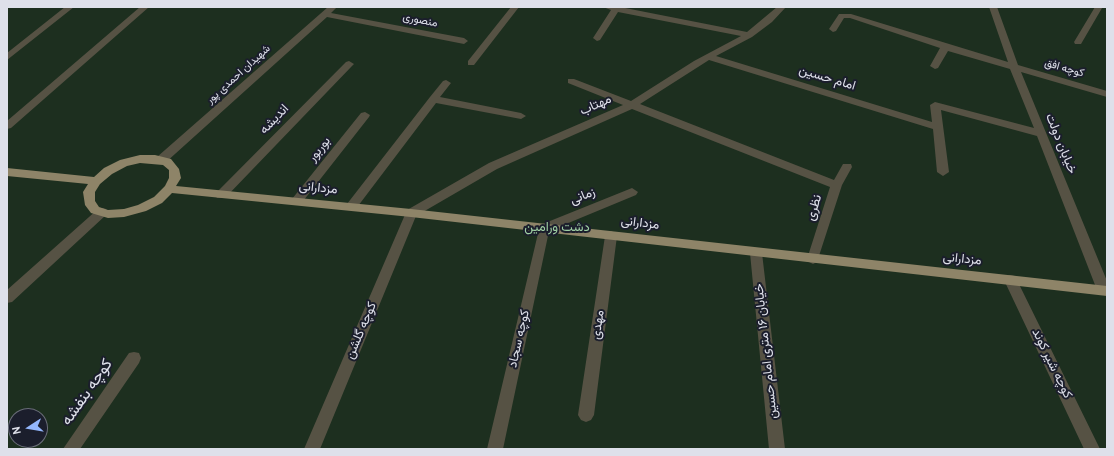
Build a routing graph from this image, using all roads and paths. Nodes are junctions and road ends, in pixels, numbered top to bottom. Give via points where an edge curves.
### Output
1 (70, 7) edge
2 (145, 7) edge
3 (333, 7) edge
4 (515, 7) edge
5 (782, 7) edge
6 (993, 7) edge
7 (612, 8) edge
8 (1101, 9) edge
9 (325, 14) junction
10 (833, 29) dead end
11 (749, 35) junction
12 (597, 38) dead end
13 (464, 41) dead end
14 (1078, 42) dead end
15 (945, 47) junction
16 (7, 57) edge
17 (709, 57) junction
18 (470, 63) dead end
19 (349, 64) dead end
20 (935, 66) dead end
21 (1014, 67) junction
22 (571, 81) dead end
23 (446, 82) dead end
24 (1107, 94) edge
25 (433, 99) junction
26 (632, 105) junction
27 (365, 115) dead end
28 (520, 116) dead end
29 (7, 126) edge
30 (937, 127) junction
31 (1042, 134) junction
32 (161, 160) junction
33 (847, 167) dead end
34 (7, 172) edge
35 (943, 172) dead end
36 (96, 181) junction
37 (836, 185) junction
38 (169, 189) junction
39 (632, 192) dead end
40 (221, 195) junction
41 (296, 202) junction
42 (351, 207) junction
43 (102, 212) junction
44 (411, 213) junction
45 (544, 228) junction
46 (611, 236) junction
47 (756, 253) junction
48 (813, 259) junction
49 (1010, 280) junction
50 (1105, 290) edge
51 (7, 298) edge
52 (134, 358) dead end
53 (586, 415) dead end
54 (71, 449) edge
55 (312, 449) edge
56 (495, 449) edge
57 (778, 449) edge
58 (1092, 449) edge

1 - 16 street
2 - 29 street
3 - 9 street, شهیدان احمدی پور
4 - 18 street
5 - 11 street, مهتاب
6 - 21 street, خیابان دولت
7 - 11 street
7 - 12 street
8 - 14 street
9 - 13 street, منصوری
9 - 32 street, شهیدان احمدی پور
10 - 15 street, کوچه افق via 842,16 846,15
11 - 17 street, مهتاب
15 - 20 street
15 - 21 street, کوچه افق
17 - 26 street, مهتاب
17 - 30 street, امام حسین
19 - 40 street, اندیشه
21 - 24 street, کوچه افق
21 - 31 street, خیابان دولت
22 - 26 street
23 - 25 street
25 - 28 street
25 - 42 street
26 - 37 street
26 - 44 street, مهتاب via 493,166
27 - 41 street, بوربور
30 - 31 street via 935,105
30 - 35 street
31 - 50 street, خیابان دولت
32 - 36 main road via 140,159 124,164 108,171
32 - 38 main road via 174,169 175,178
33 - 37 street, نظری
34 - 36 main road
36 - 43 main road via 89,192 89,202 95,210
37 - 48 street, نظری
38 - 40 main road, مزدارانی
38 - 43 main road via 158,200 142,208 124,214
39 - 45 street, زمانی
40 - 41 main road, مزدارانی
41 - 42 main road, مزدارانی
42 - 44 main road, مزدارانی
43 - 51 street
44 - 45 main road, مزدارانی
44 - 55 street, کوچه گلشن
45 - 46 main road, مزدارانی
45 - 56 street, کوچه سجاد
46 - 47 main road, مزدارانی
46 - 53 street, مهدی
47 - 48 main road, مزدارانی
47 - 57 street, خیابان ۱۶ متری امام حسین
48 - 49 main road, مزدارانی
49 - 50 main road, مزدارانی
49 - 58 street, کوچه شیر کوند
52 - 54 street, کوچه بنفشه

